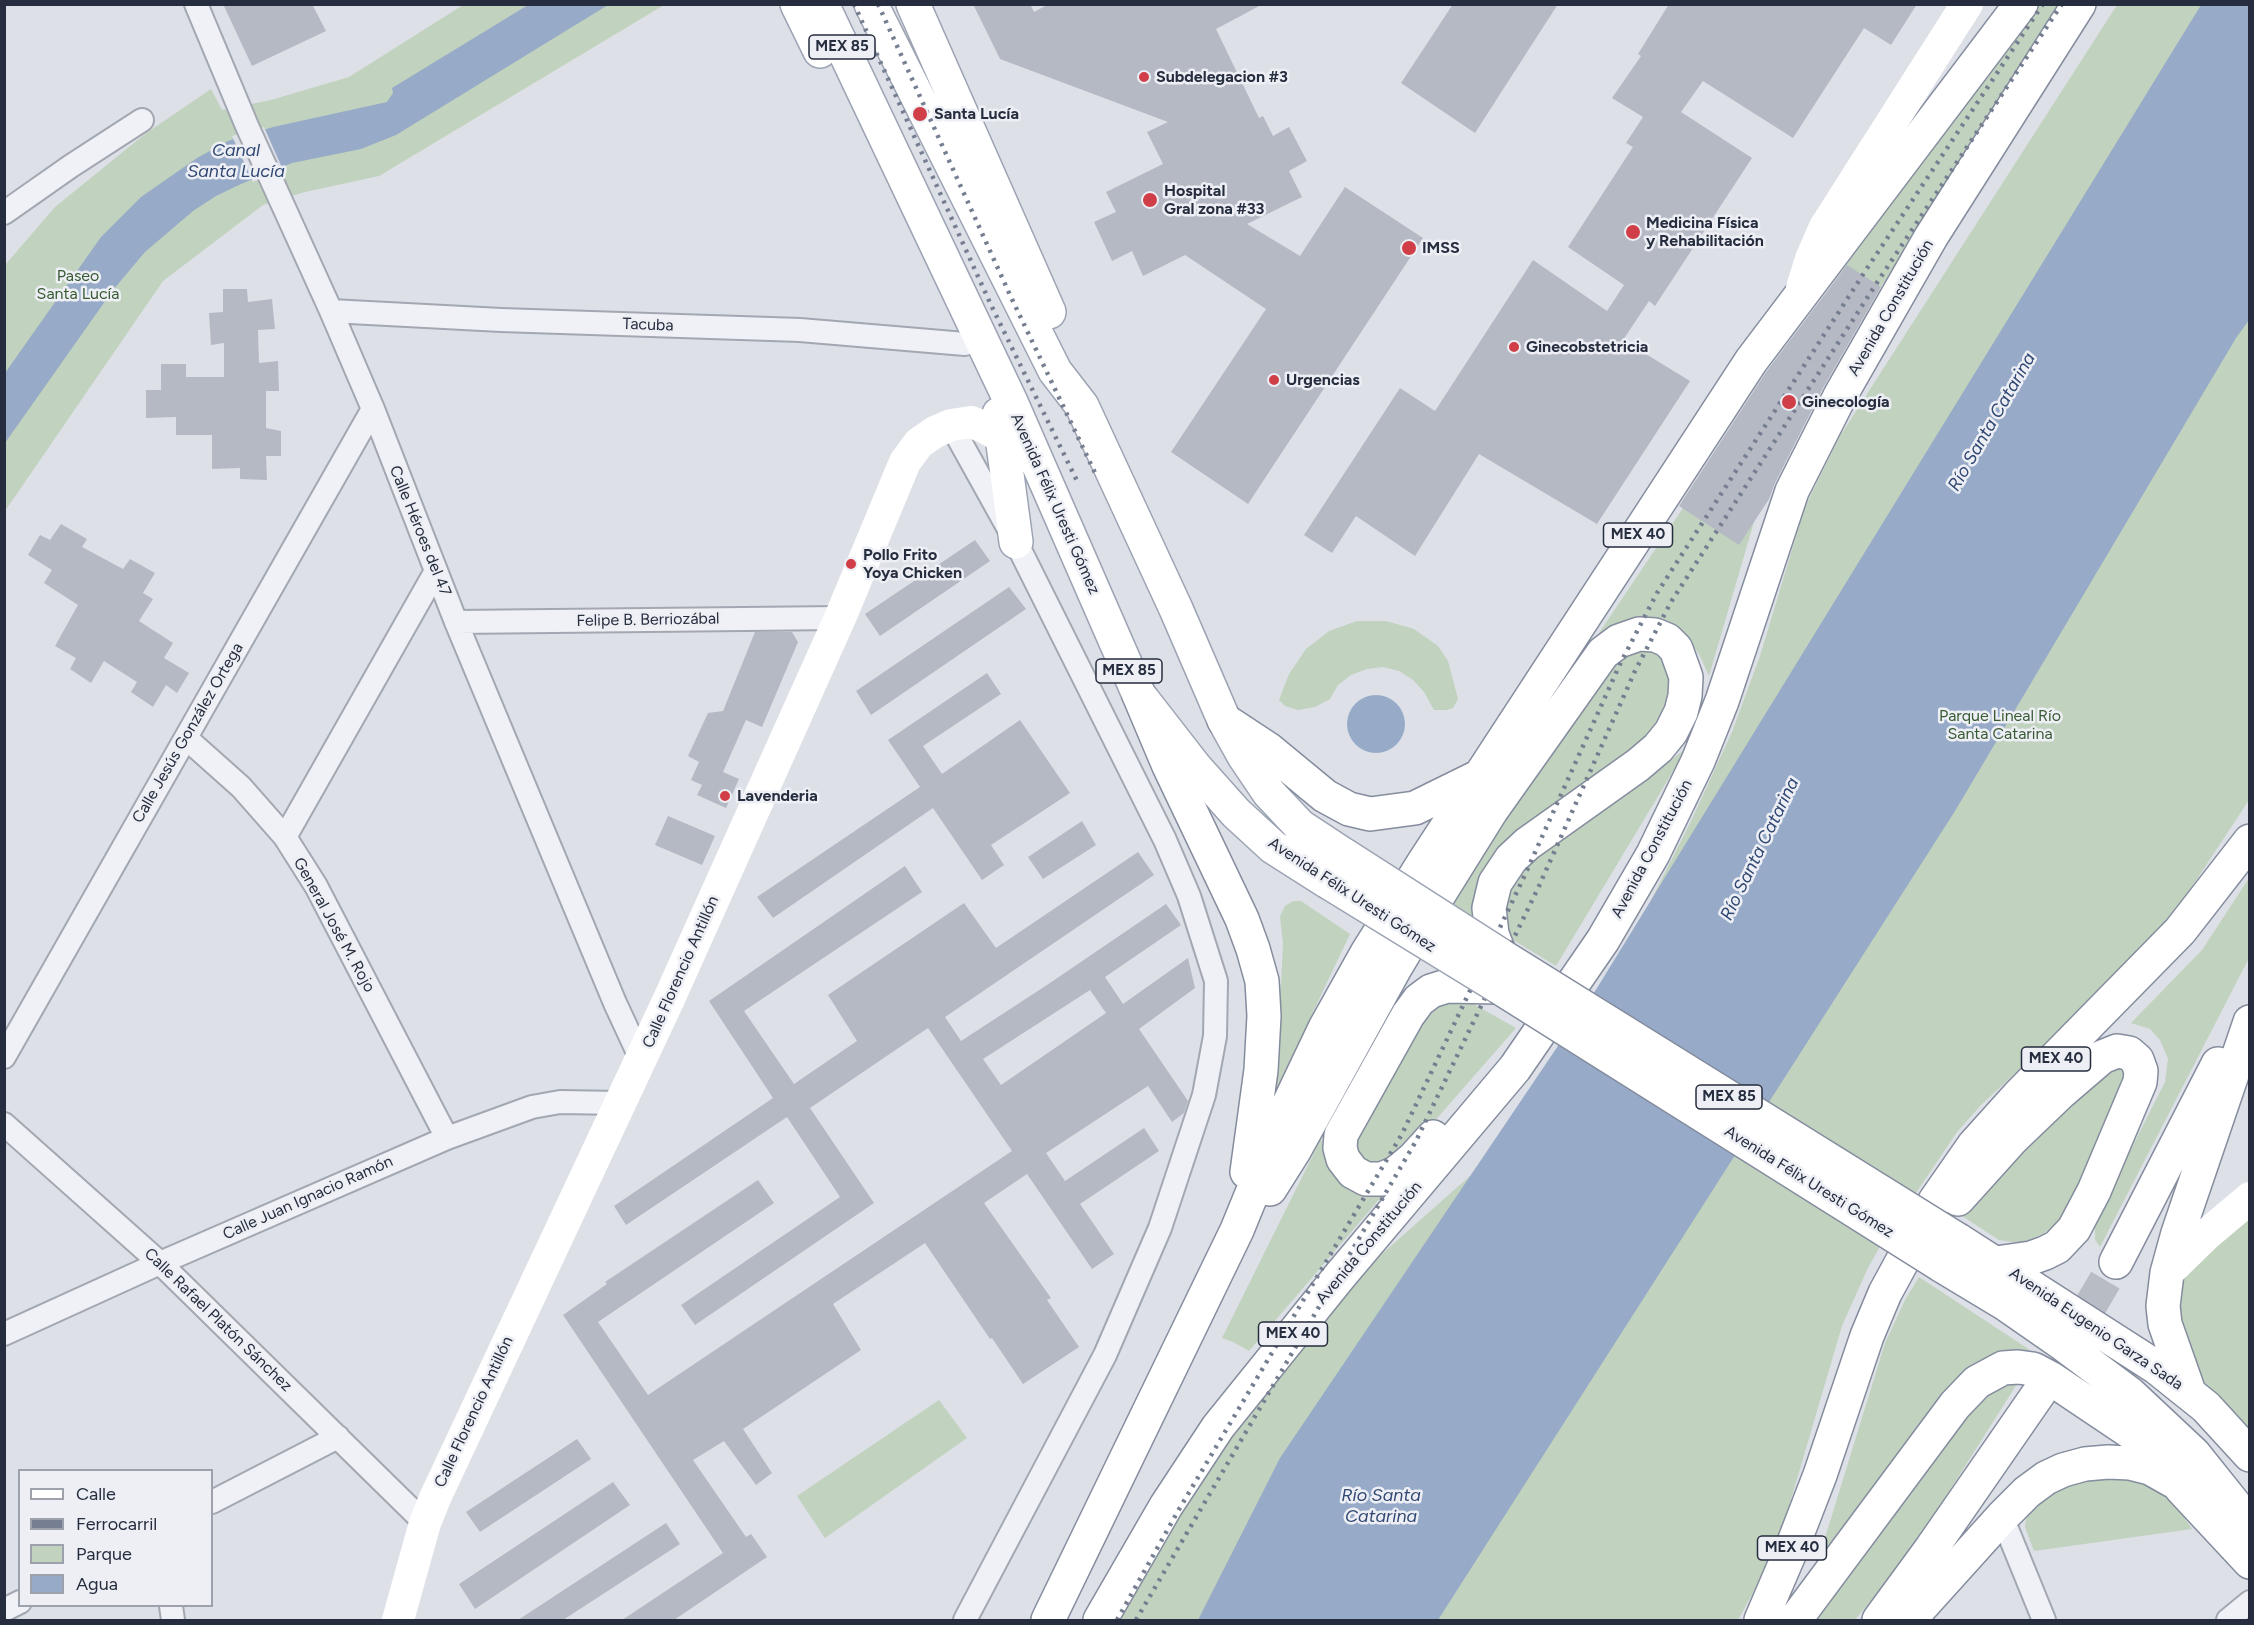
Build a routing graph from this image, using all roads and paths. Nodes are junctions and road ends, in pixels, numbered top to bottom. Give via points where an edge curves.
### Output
1 (196, 4) edge
2 (797, 4) edge
3 (822, 4) edge
4 (871, 4) edge
5 (913, 4) edge
6 (1967, 4) edge
7 (2020, 4) edge
8 (2079, 4) edge
9 (142, 120) dead end
10 (4, 213) edge
11 (1799, 296) junction
12 (331, 311) junction
13 (965, 344) junction
14 (1082, 406) junction
15 (373, 409) junction
16 (1004, 418) junction
17 (951, 425) junction
18 (1016, 542) junction
19 (436, 571) junction
20 (840, 618) junction
21 (456, 622) junction
22 (1139, 695) junction
23 (1224, 720) junction
24 (186, 738) junction
25 (1480, 776) junction
26 (285, 837) junction
27 (2250, 841) edge
28 (1336, 869) junction
29 (1500, 955) junction
30 (1499, 987) junction
31 (2250, 1004) edge
32 (2250, 1022) edge
33 (4, 1057) edge
34 (641, 1059) junction
35 (1515, 1068) junction
36 (621, 1103) junction
37 (4, 1124) edge
38 (447, 1138) junction
39 (2250, 1198) edge
40 (1237, 1230) junction
41 (1950, 1252) junction
42 (2116, 1262) tunnel mouth
43 (160, 1263) junction
44 (1996, 1263) junction
45 (2167, 1274) junction
46 (1885, 1293) junction
47 (4, 1334) edge
48 (2189, 1392) junction
49 (2039, 1393) tunnel mouth
50 (338, 1437) junction
51 (2250, 1455) edge
52 (2177, 1484) junction
53 (213, 1501) edge
54 (2002, 1517) junction
55 (425, 1522) junction
56 (2250, 1524) edge
57 (2250, 1562) edge
58 (2250, 1602) edge
59 (18, 1603) edge
60 (4, 1610) edge
61 (398, 1620) edge
62 (965, 1620) edge
63 (1048, 1620) edge
64 (1100, 1620) edge
65 (1761, 1620) edge
66 (1795, 1620) edge
67 (1879, 1620) edge
68 (1909, 1620) edge
69 (2044, 1620) edge
70 (2228, 1620) edge

1 - 12 street, Calle Héroes del 47
2 - 13 main road
3 - 16 main road, Avenida Félix Uresti Gómez / MEX 85
4 - 14 main road, Avenida Félix Uresti Gómez / MEX 85 via 1055,371
5 - 14 main road via 1075,370
6 - 11 street via 1825,227
7 - 11 main road, MEX 40
8 - 35 main road, Avenida Constitución / MEX 40 via 1931,237 1840,396 1792,491 1722,701 1680,799 1603,940
9 - 10 street
11 - 25 main road, MEX 40 via 1751,361
12 - 13 street, Tacuba via 800,330
12 - 15 street, Calle Héroes del 47
13 - 16 main road
14 - 23 main road, Avenida Félix Uresti Gómez / MEX 85
15 - 19 street, Calle Héroes del 47
15 - 24 street, Calle Jesús González Ortega
16 - 17 street
16 - 18 main road
16 - 22 main road, Avenida Félix Uresti Gómez / MEX 85 via 1033,455
17 - 18 street
17 - 20 street, Calle Florencio Antillón via 919,443 905,462
18 - 62 street via 1165,840 1189,896 1216,981 1215,1036 1204,1095 1160,1228 1105,1355
19 - 21 street, Calle Héroes del 47
19 - 26 street
20 - 21 street, Felipe B. Berriozábal
20 - 34 street, Calle Florencio Antillón
21 - 34 street, Calle Héroes del 47
22 - 28 main road, Avenida Félix Uresti Gómez / MEX 85 via 1236,813 1273,847
22 - 40 main road via 1242,920 1262,981 1261,1070
23 - 25 main road via 1268,749 1325,796 1349,809 1370,814 1415,808
23 - 28 main road, Avenida Félix Uresti Gómez / MEX 85 via 1269,793
24 - 26 street, General José M. Rojo via 241,787
24 - 33 street, Calle Jesús González Ortega
25 - 40 main road, MEX 40 via 1367,953 1325,1028 1286,1110
26 - 38 street, General José M. Rojo via 316,886
27 - 46 main road, MEX 40 via 2180,931 1974,1145 1935,1201
28 - 29 main road, Avenida Félix Uresti Gómez / MEX 85, bridge
28 - 30 main road, Avenida Félix Uresti Gómez / MEX 85, bridge
29 - 40 main road via 1492,934 1489,908 1491,894 1503,871 1527,844 1638,765 1671,732 1681,712 1686,677 1676,649 1667,640 1639,634 1619,641 1603,653 1491,811 1395,968 1294,1151
29 - 41 main road, Avenida Félix Uresti Gómez / MEX 85, bridge
30 - 35 main road via 1447,986 1419,1000 1341,1135 1343,1159 1353,1172 1366,1179 1382,1179 1396,1173 1470,1100
30 - 41 main road, Avenida Félix Uresti Gómez / MEX 85, bridge
31 - 42 main road
32 - 45 main road
34 - 36 street, Calle Florencio Antillón
35 - 64 main road, Avenida Constitución / MEX 40 via 1338,1277 1218,1427 1166,1506
36 - 38 street, Calle Juan Ignacio Ramón via 560,1102 532,1107
36 - 55 street, Calle Florencio Antillón
37 - 43 street, Calle Rafael Platón Sánchez
38 - 43 street, Calle Juan Ignacio Ramón
39 - 45 street
40 - 63 main road, MEX 40
41 - 44 main road, Avenida Eugenio Garza Sada / MEX 85
41 - 56 main road, Avenida Eugenio Garza Sada / MEX 85 via 2004,1303 2130,1394 2194,1454
43 - 47 street, Calle Juan Ignacio Ramón
43 - 50 street, Calle Rafael Platón Sánchez
44 - 46 main road via 2045,1253 2065,1239 2082,1215 2140,1082 2137,1060 2129,1053 2102,1057 2013,1138 1955,1203
44 - 48 main road, Avenida Eugenio Garza Sada / MEX 85 via 2107,1333
45 - 48 main road via 2165,1324
46 - 65 main road, MEX 40 via 1820,1475
48 - 51 main road, Avenida Eugenio Garza Sada / MEX 85
49 - 67 main road
50 - 53 street
50 - 55 street, Calle Rafael Platón Sánchez
52 - 54 main road via 2150,1468 2130,1463 2085,1464 2046,1478
52 - 57 main road
52 - 66 main road via 2150,1450 2107,1415 2033,1369 2003,1368 1977,1382 1960,1399
54 - 68 main road
54 - 69 street
55 - 61 street, Calle Florencio Antillón
58 - 70 street
59 - 60 street

